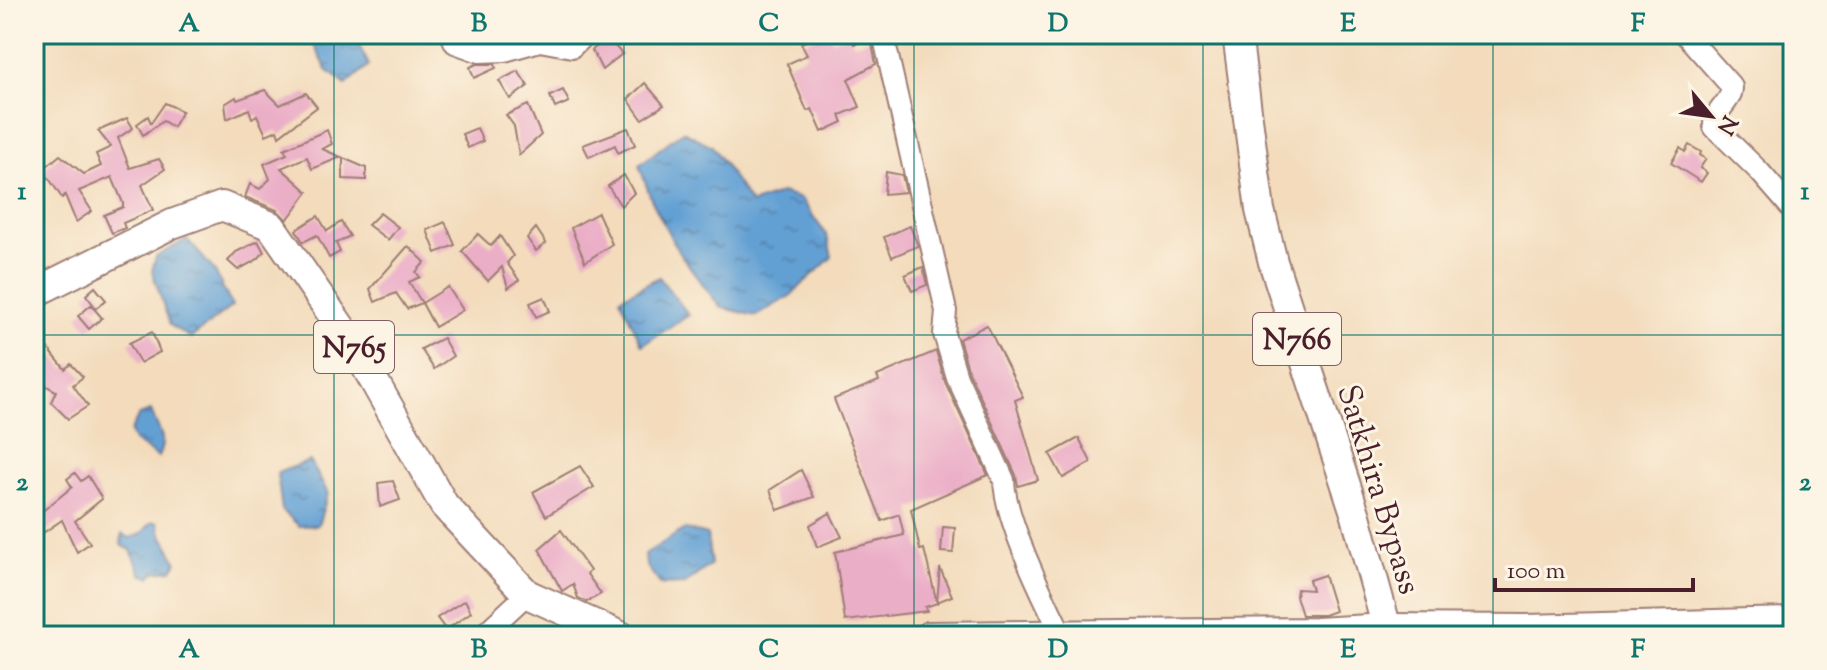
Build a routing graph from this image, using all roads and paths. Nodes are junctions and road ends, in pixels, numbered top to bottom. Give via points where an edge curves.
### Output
1 (451, 34) edge
2 (585, 34) edge
3 (883, 34) edge
4 (1237, 34) edge
5 (1685, 34) edge
6 (1793, 210) edge
7 (34, 293) edge
8 (527, 594) junction
9 (1793, 622) edge
10 (1388, 632) edge
11 (1062, 635) edge
12 (482, 636) edge
13 (621, 636) edge
14 (929, 636) edge

1 - 2 street via 455,43 480,52 540,41 572,47
3 - 11 street via 946,311 944,334 957,377 1004,480 1004,499
4 - 10 highway, Satkhira Bypass / N766 via 1260,210 1273,262
5 - 6 street via 1732,87 1732,95 1715,115 1714,127
7 - 8 highway, N765 via 172,224 222,206 271,226 356,349 444,505
8 - 12 street
8 - 13 highway, N765
9 - 10 highway
10 - 11 highway
11 - 14 highway

